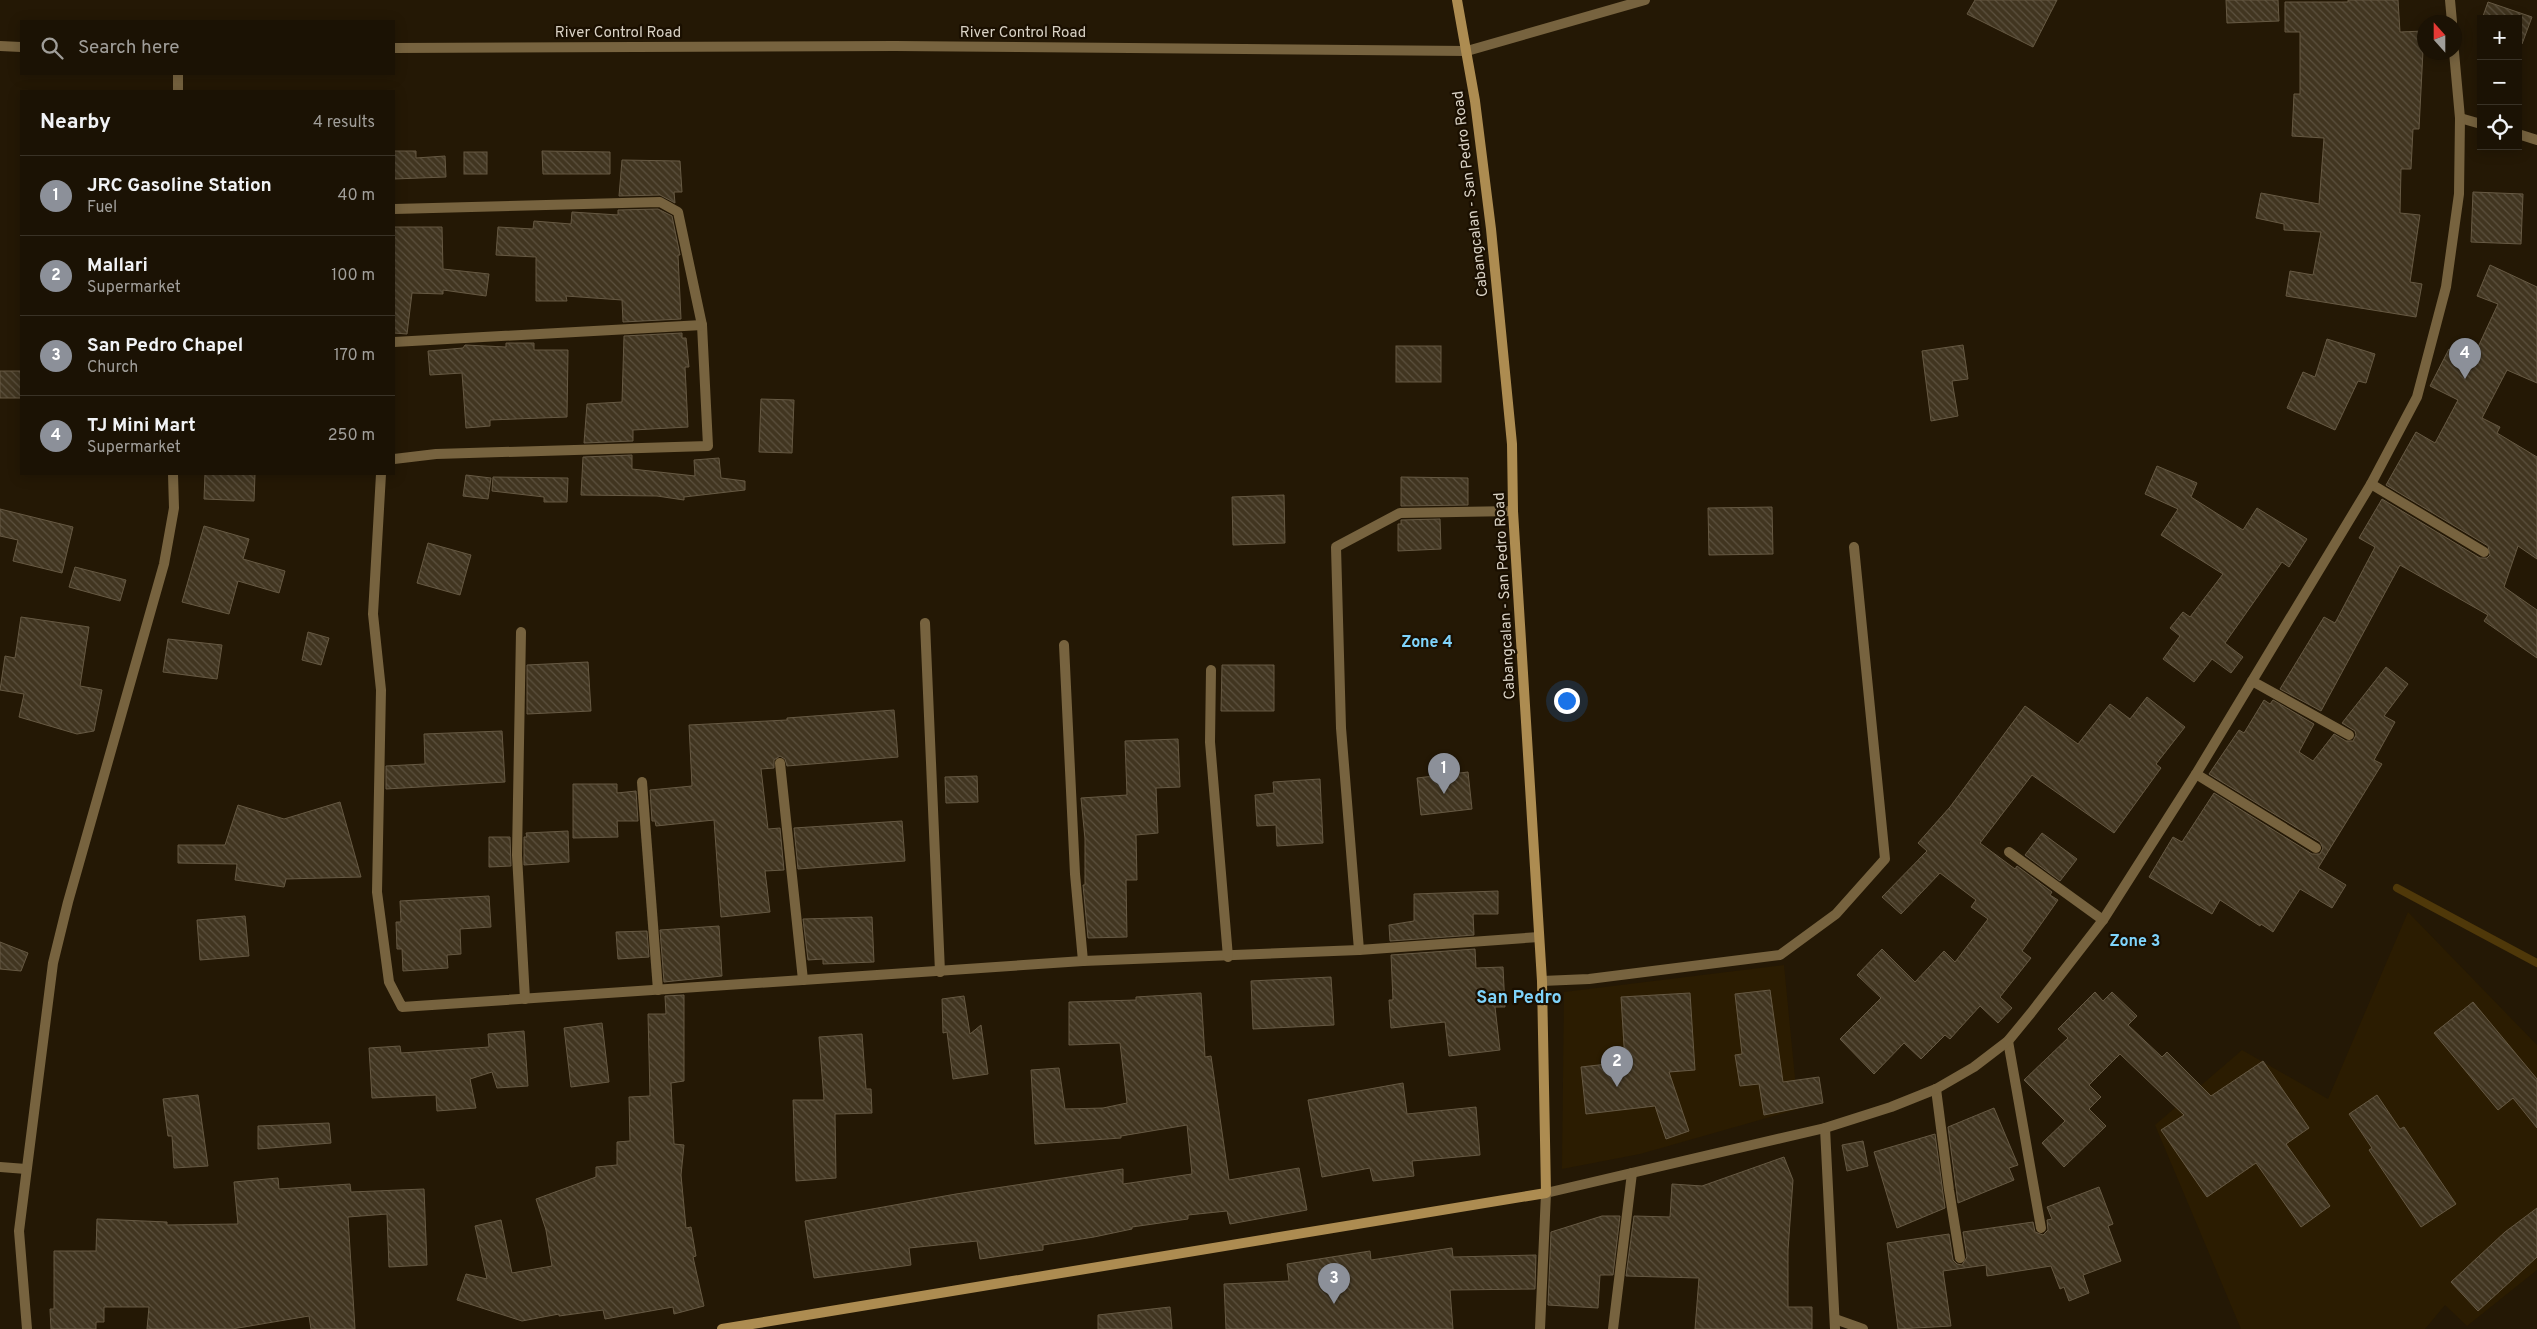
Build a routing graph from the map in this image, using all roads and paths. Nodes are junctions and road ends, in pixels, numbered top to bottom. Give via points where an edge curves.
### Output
1 (1458, 0) edge
2 (1645, 0) edge
3 (2450, 0) edge
4 (2451, 15) edge
5 (0, 46) edge
6 (20, 47) edge
7 (395, 48) edge
8 (1467, 51) junction
9 (2455, 60) edge
10 (178, 75) edge
11 (178, 90) edge
12 (2460, 118) junction
13 (2477, 123) edge
14 (2522, 135) edge
15 (2537, 140) edge
16 (395, 208) edge
17 (702, 324) junction
18 (395, 342) edge
19 (395, 459) edge
20 (174, 475) edge
21 (381, 475) edge
22 (2370, 484) junction
23 (1513, 511) junction
24 (1854, 547) dead end
25 (2484, 552) dead end
26 (924, 623) dead end
27 (520, 632) dead end
28 (1064, 645) dead end
29 (1211, 670) dead end
30 (2252, 681) junction
31 (2349, 735) dead end
32 (780, 763) dead end
33 (2196, 774) junction
34 (642, 782) dead end
35 (2316, 848) dead end
36 (2010, 852) dead end
37 (2103, 920) junction
38 (1539, 937) junction
39 (1359, 950) junction
40 (1228, 957) junction
41 (1083, 961) junction
42 (940, 972) junction
43 (803, 980) junction
44 (1542, 981) junction
45 (658, 990) junction
46 (525, 999) junction
47 (2008, 1041) junction
48 (1936, 1089) junction
49 (1825, 1128) junction
50 (0, 1167) edge
51 (26, 1169) junction
52 (1632, 1173) junction
53 (1546, 1193) junction
54 (2041, 1228) dead end
55 (1960, 1258) dead end
56 (1835, 1324) edge
57 (27, 1329) edge
58 (722, 1329) edge
59 (1540, 1329) edge
60 (1612, 1329) edge
61 (1863, 1329) edge

1 - 8 street, Cabangcalan - San Pedro Road
2 - 8 street, River Control Road
3 - 4 street
5 - 6 street
7 - 8 street, River Control Road via 895,46
8 - 23 street, Cabangcalan - San Pedro Road via 1492,239 1512,444
9 - 12 street
10 - 11 street
12 - 13 street
12 - 22 street via 2459,194 2446,287 2417,397
14 - 15 street
16 - 17 street via 660,202 678,212
17 - 18 street
17 - 19 street via 708,446 436,454
20 - 51 street via 174,508 164,564 53,963
21 - 46 street via 373,614 381,690 377,892 389,982 402,1007
22 - 25 street
22 - 30 street
23 - 38 street, Cabangcalan - San Pedro Road
23 - 39 street via 1400,513 1336,547 1341,728
24 - 44 street via 1885,858 1836,914 1780,955 1589,979
26 - 42 street
27 - 46 street via 517,856
28 - 41 street via 1075,874
29 - 40 street via 1210,742
30 - 31 street
30 - 33 street
32 - 43 street
33 - 35 street
33 - 37 street
34 - 45 street
36 - 37 street
37 - 47 street
38 - 39 street
38 - 44 street, Cabangcalan - San Pedro Road
39 - 40 street
40 - 41 street
41 - 42 street
42 - 43 street
43 - 45 street
44 - 53 street, Cabangcalan - San Pedro Road
45 - 46 street
47 - 48 street via 1974,1067
47 - 54 street
48 - 49 street
48 - 55 street
49 - 52 street
49 - 56 street
50 - 51 street
51 - 57 street via 19,1231
52 - 53 street
52 - 60 street
53 - 58 street
53 - 59 street
56 - 61 street

